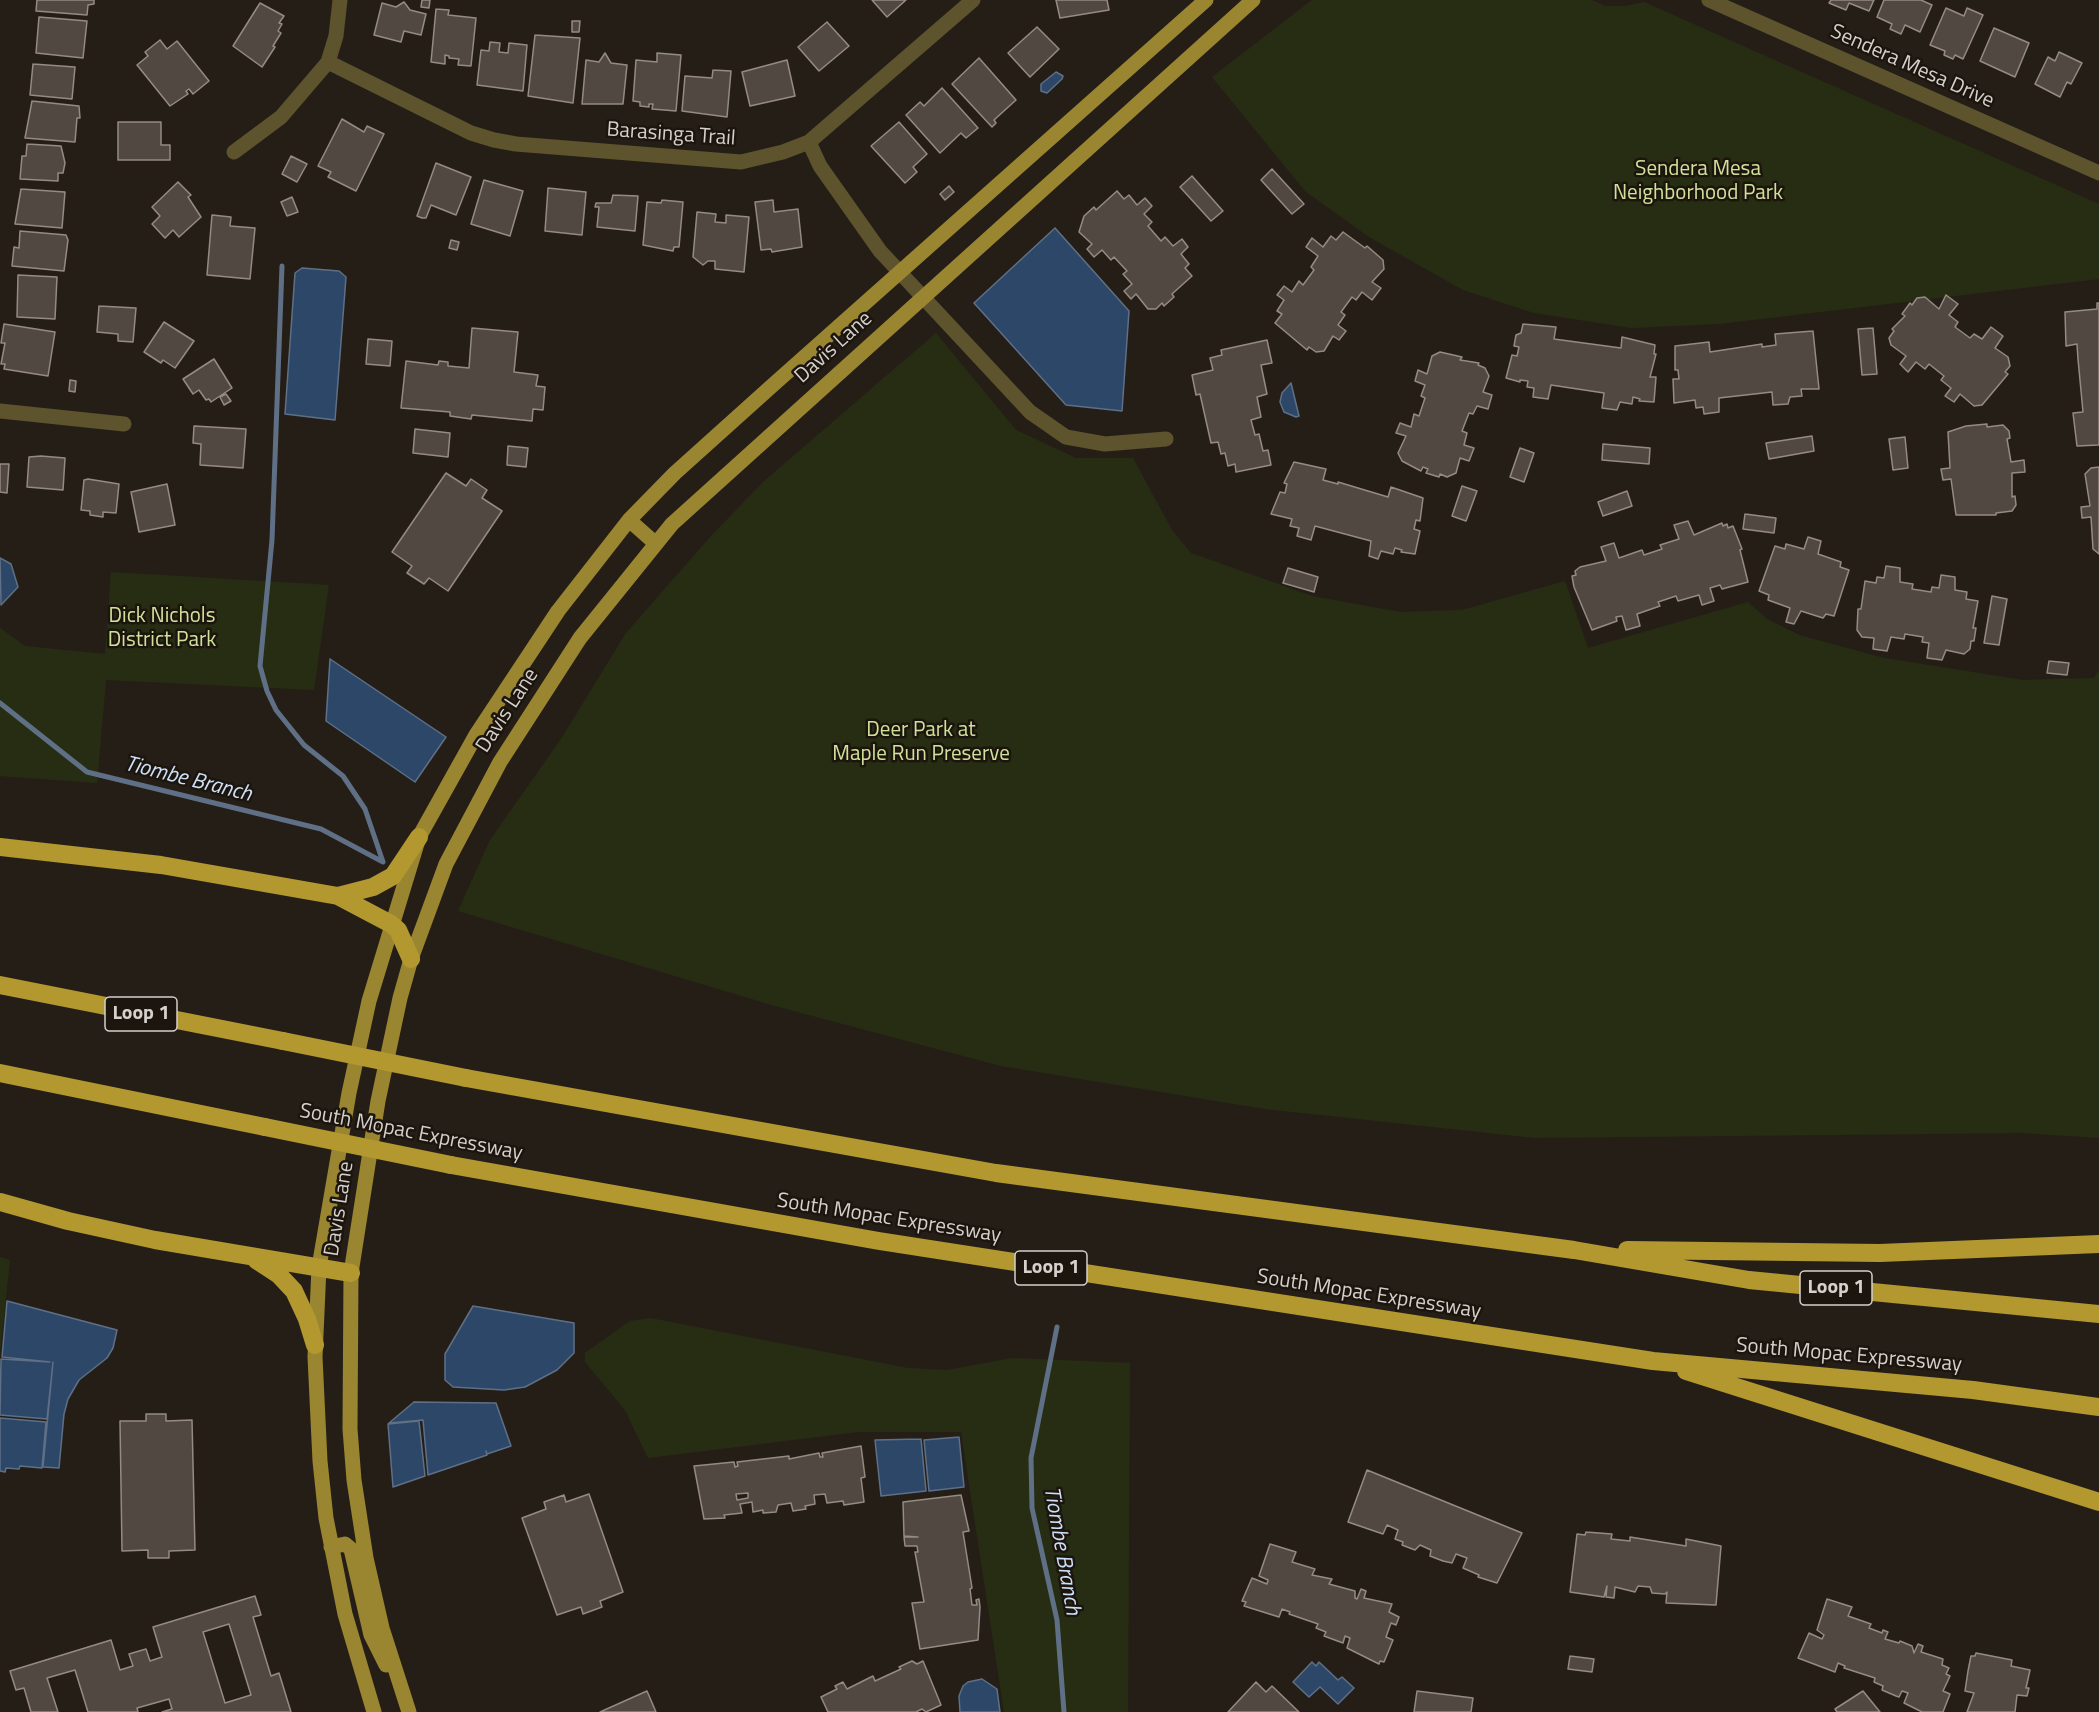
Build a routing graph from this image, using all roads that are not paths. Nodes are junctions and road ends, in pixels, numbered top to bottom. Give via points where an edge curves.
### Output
1 (340, 0) edge
2 (972, 0) edge
3 (1206, 0) edge
4 (1253, 0) edge
5 (1709, 0) edge
6 (328, 62) junction
7 (809, 142) junction
8 (234, 152) dead end
9 (2099, 173) edge
10 (899, 271) junction
11 (922, 297) junction
12 (0, 411) edge
13 (124, 424) dead end
14 (1166, 439) dead end
15 (629, 520) junction
16 (655, 543) junction
17 (419, 837) junction
18 (0, 847) edge
19 (338, 896) junction
20 (391, 924) junction
21 (411, 959) junction
22 (0, 985) edge
23 (0, 1073) edge
24 (0, 1202) edge
25 (2099, 1244) edge
26 (1574, 1250) junction
27 (249, 1256) junction
28 (319, 1267) junction
29 (351, 1273) junction
30 (2099, 1314) edge
31 (315, 1345) junction
32 (1653, 1361) junction
33 (2099, 1407) edge
34 (2099, 1502) edge
35 (331, 1547) junction
36 (399, 1688) junction
37 (374, 1712) edge
38 (409, 1712) edge

1 - 6 street
2 - 7 street, Barasinga Trail
3 - 10 main road, Davis Lane
4 - 11 main road, Davis Lane
5 - 9 street, Sendera Mesa Drive
6 - 7 street, Barasinga Trail via 471,133 516,144 723,162 762,158
6 - 8 street via 281,117
7 - 10 street via 846,207
10 - 11 street
10 - 15 main road, Davis Lane via 675,473
11 - 14 street via 1030,412 1066,437 1105,444
11 - 16 main road, Davis Lane
12 - 13 street
15 - 16 main road
15 - 17 main road, Davis Lane via 558,611 482,726
16 - 21 main road, Davis Lane via 580,638 500,762 446,864
17 - 19 highway via 393,876 373,887
17 - 20 main road, Davis Lane
18 - 19 highway via 161,865
19 - 20 highway
20 - 21 highway
20 - 28 main road, Davis Lane via 351,1081
21 - 29 main road, Davis Lane via 378,1101
22 - 26 highway, Loop 1, bridge via 466,1078 996,1173
23 - 32 highway, South Mopac Expressway / Loop 1, bridge via 452,1165 879,1241
24 - 27 highway via 155,1240
25 - 26 highway via 1880,1253
26 - 30 highway, Loop 1 via 1749,1280
27 - 28 highway
27 - 31 highway via 279,1275 294,1291
28 - 29 highway
28 - 31 main road, Davis Lane
29 - 36 main road, Davis Lane via 350,1430 354,1480 369,1569
31 - 35 main road, Davis Lane via 320,1461
32 - 33 highway, South Mopac Expressway / Loop 1 via 1973,1390
32 - 34 highway
35 - 36 main road via 345,1544 351,1549 371,1635
35 - 37 main road, Davis Lane via 345,1614
36 - 38 main road, Davis Lane

